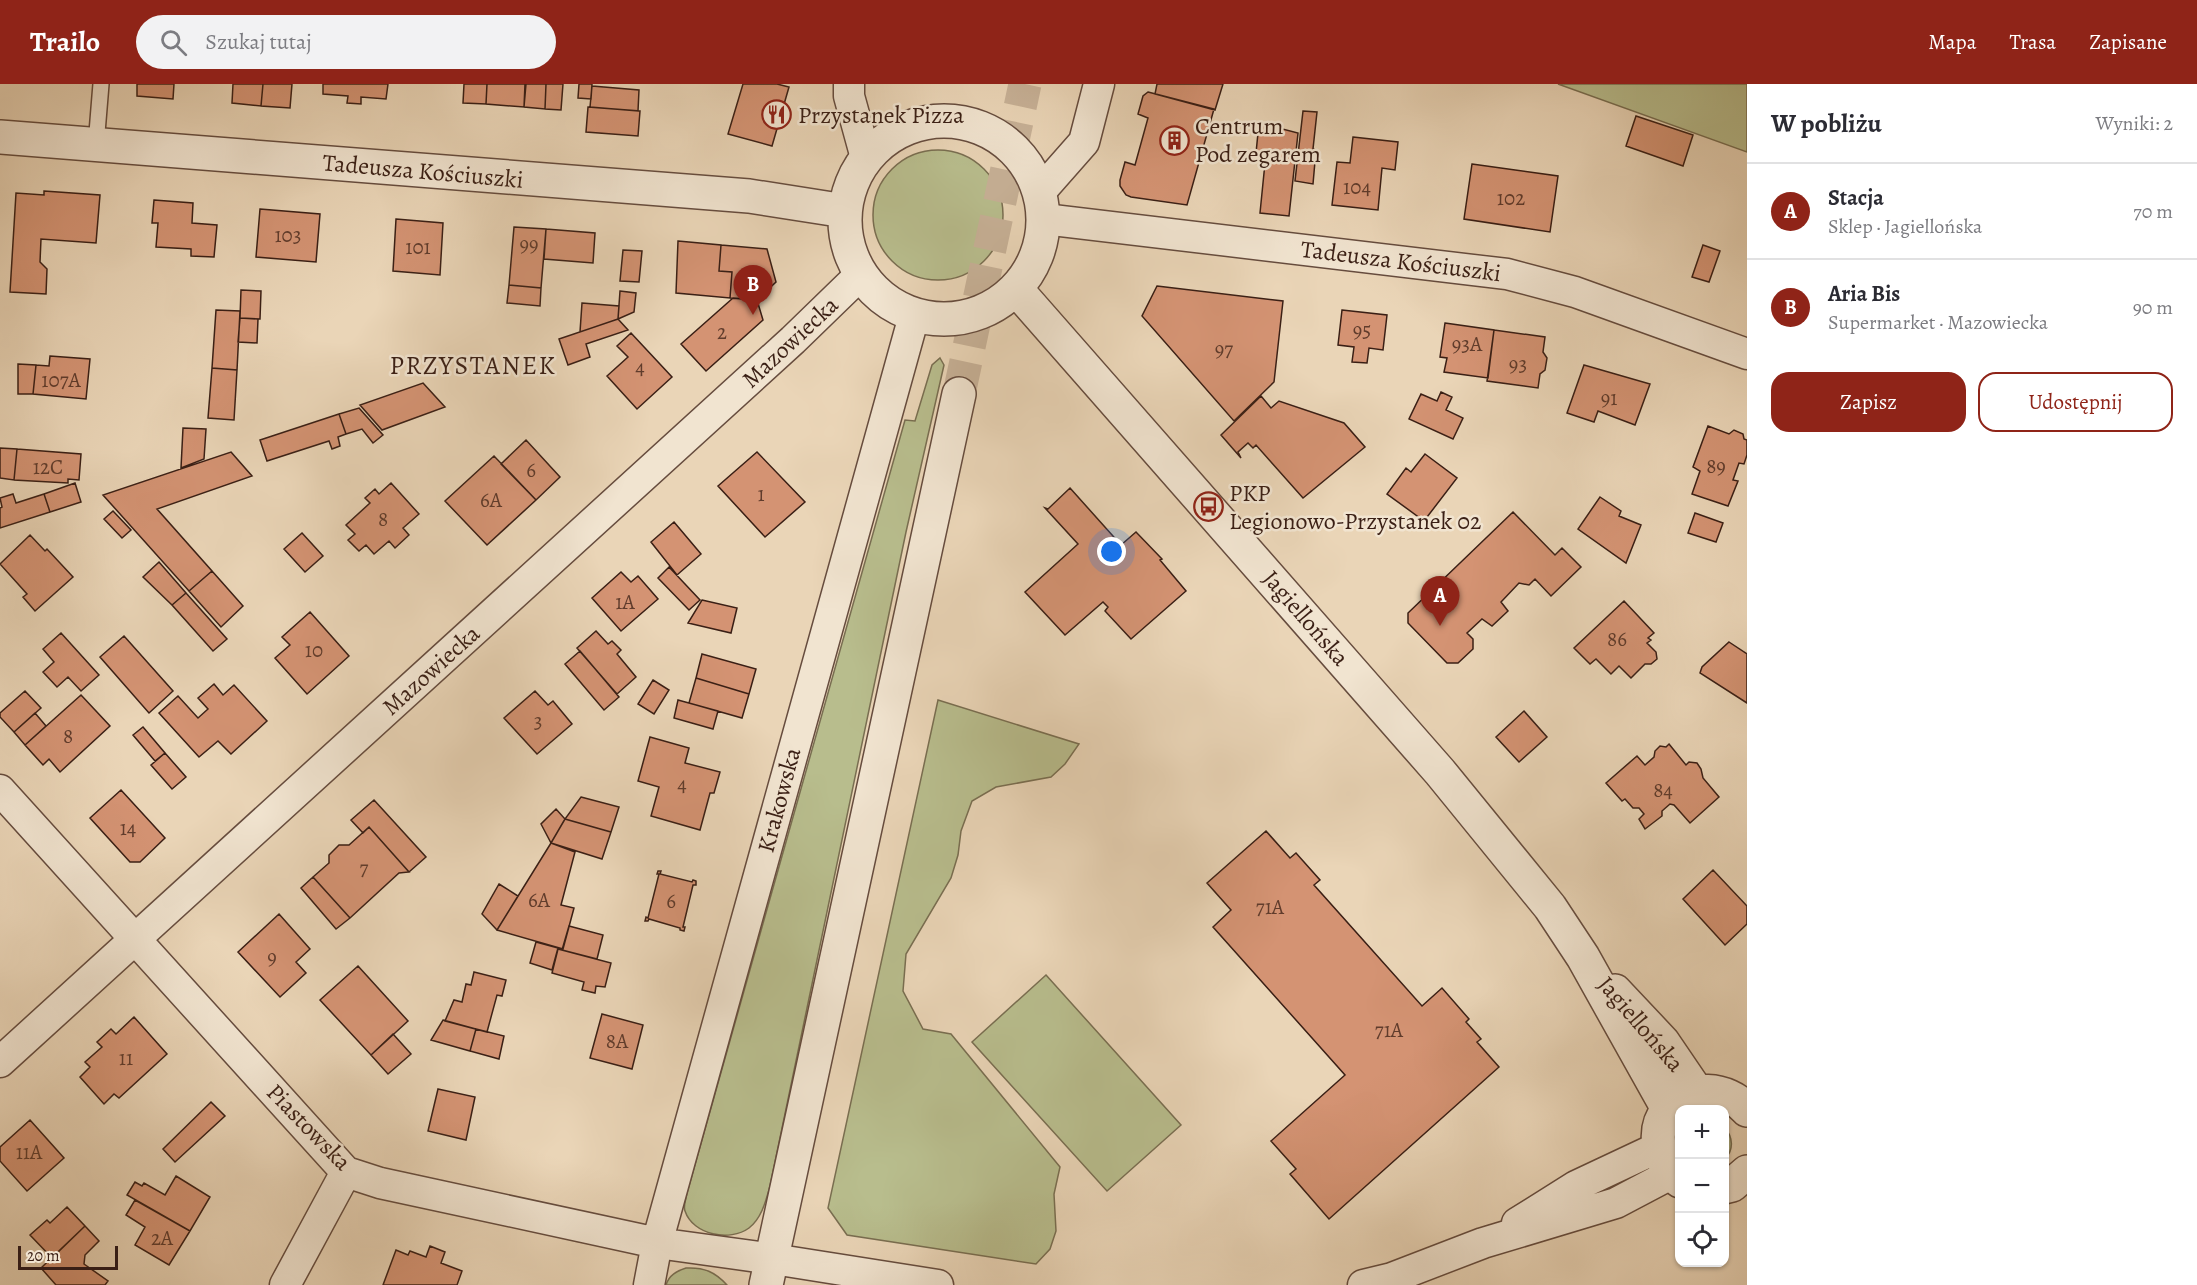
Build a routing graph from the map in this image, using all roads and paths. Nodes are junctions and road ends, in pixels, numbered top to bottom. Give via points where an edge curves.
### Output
1 (101, 84) edge
2 (849, 84) edge
3 (1099, 84) edge
4 (0, 137) edge
5 (96, 145) junction
6 (866, 158) junction
7 (1042, 206) junction
8 (845, 212) junction
9 (860, 275) junction
10 (1016, 289) junction
11 (914, 316) junction
12 (1747, 354) edge
13 (959, 394) tunnel mouth
14 (0, 790) edge
15 (135, 939) junction
16 (1583, 957) junction
17 (0, 1062) edge
18 (1697, 1092) junction
19 (1668, 1109) junction
20 (1747, 1110) edge
21 (1670, 1167) edge
22 (346, 1172) junction
23 (657, 1243) junction
24 (770, 1272) edge
25 (285, 1285) edge
26 (649, 1285) edge
27 (938, 1285) edge
28 (1363, 1285) edge

1 - 5 lane
2 - 6 street
3 - 7 street via 1084,142
4 - 5 street, Tadeusza Kościuszki
5 - 8 street, Tadeusza Kościuszki via 749,196
6 - 7 street via 899,130 941,120 966,123 992,133 1019,154
6 - 8 street via 852,181
7 - 10 street via 1038,254 1029,274
7 - 12 street, Tadeusza Kościuszki via 1507,274 1575,292
8 - 9 street via 846,240
9 - 11 street via 883,300
9 - 15 street, Mazowiecka
10 - 11 street via 971,317
10 - 16 street, Jagiellońska via 1440,772 1550,907
11 - 23 street, Krakowska
13 - 24 street
14 - 15 street, Piastowska
15 - 17 street, Mazowiecka
15 - 22 street, Piastowska
16 - 18 street, Jagiellońska via 1663,1042
16 - 19 street, Jagiellońska
18 - 19 street
18 - 20 street via 1728,1095
19 - 21 street via 1659,1132
21 - 28 street via 1576,1186 1484,1243
22 - 23 street, Piastowska via 380,1183
22 - 25 street
23 - 24 street, Piastowska
23 - 26 street, Krakowska
24 - 27 street, Piastowska

